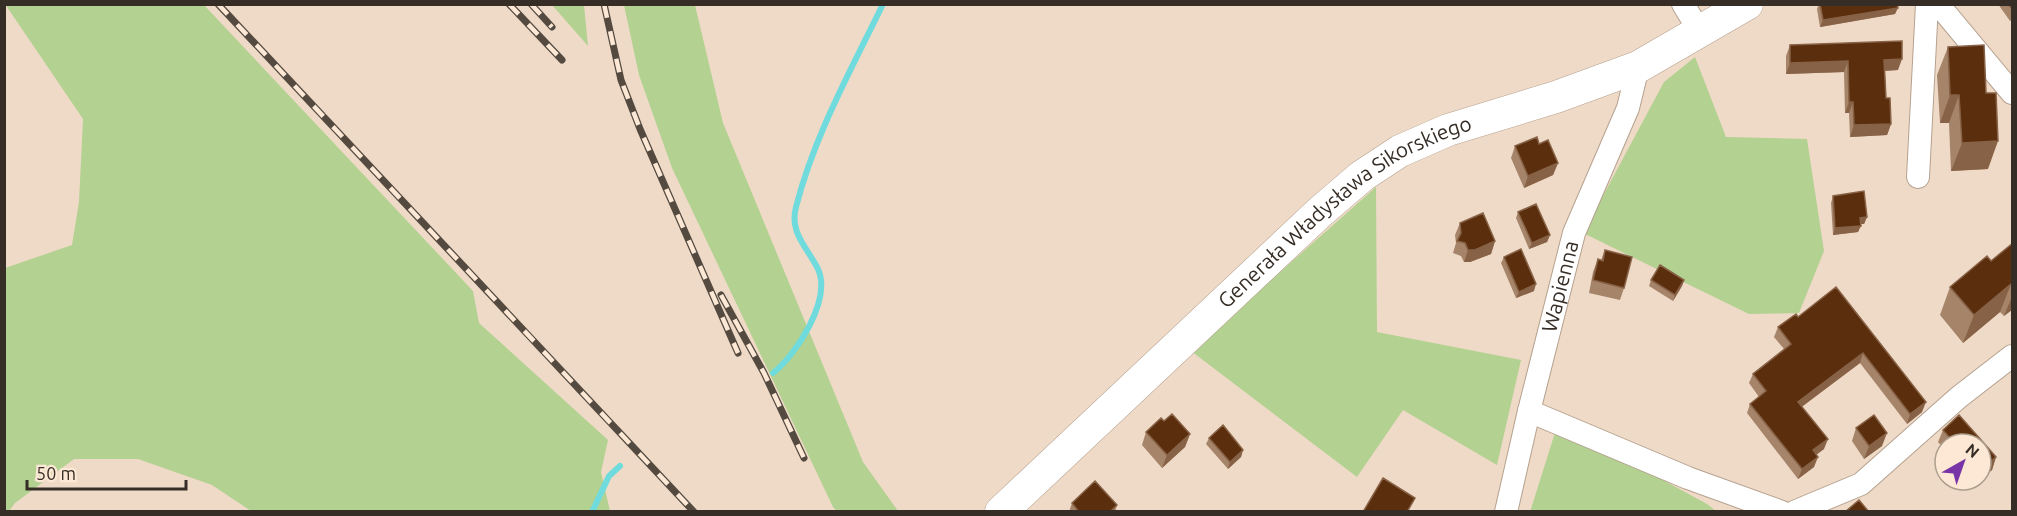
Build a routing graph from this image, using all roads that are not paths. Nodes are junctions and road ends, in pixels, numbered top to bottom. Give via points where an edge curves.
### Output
1 (1683, 4) edge
2 (1747, 4) edge
3 (1927, 4) edge
4 (1938, 4) edge
5 (1700, 32) junction
6 (1638, 67) junction
7 (2013, 93) edge
8 (1918, 177) dead end
9 (2013, 356) edge
10 (1529, 411) junction
11 (1001, 512) edge
12 (1506, 512) edge
13 (1782, 512) edge
14 (1794, 512) edge

1 - 5 street
2 - 5 street, Generała Władysława Sikorskiego
3 - 8 street
4 - 7 street
5 - 6 street, Generała Władysława Sikorskiego
6 - 10 street, Wapienna via 1628,108 1574,233
6 - 11 street, Generała Władysława Sikorskiego via 1448,130 1400,151 1362,176
9 - 14 street via 1959,397 1861,484
10 - 12 street, Wapienna
10 - 13 street via 1688,478

